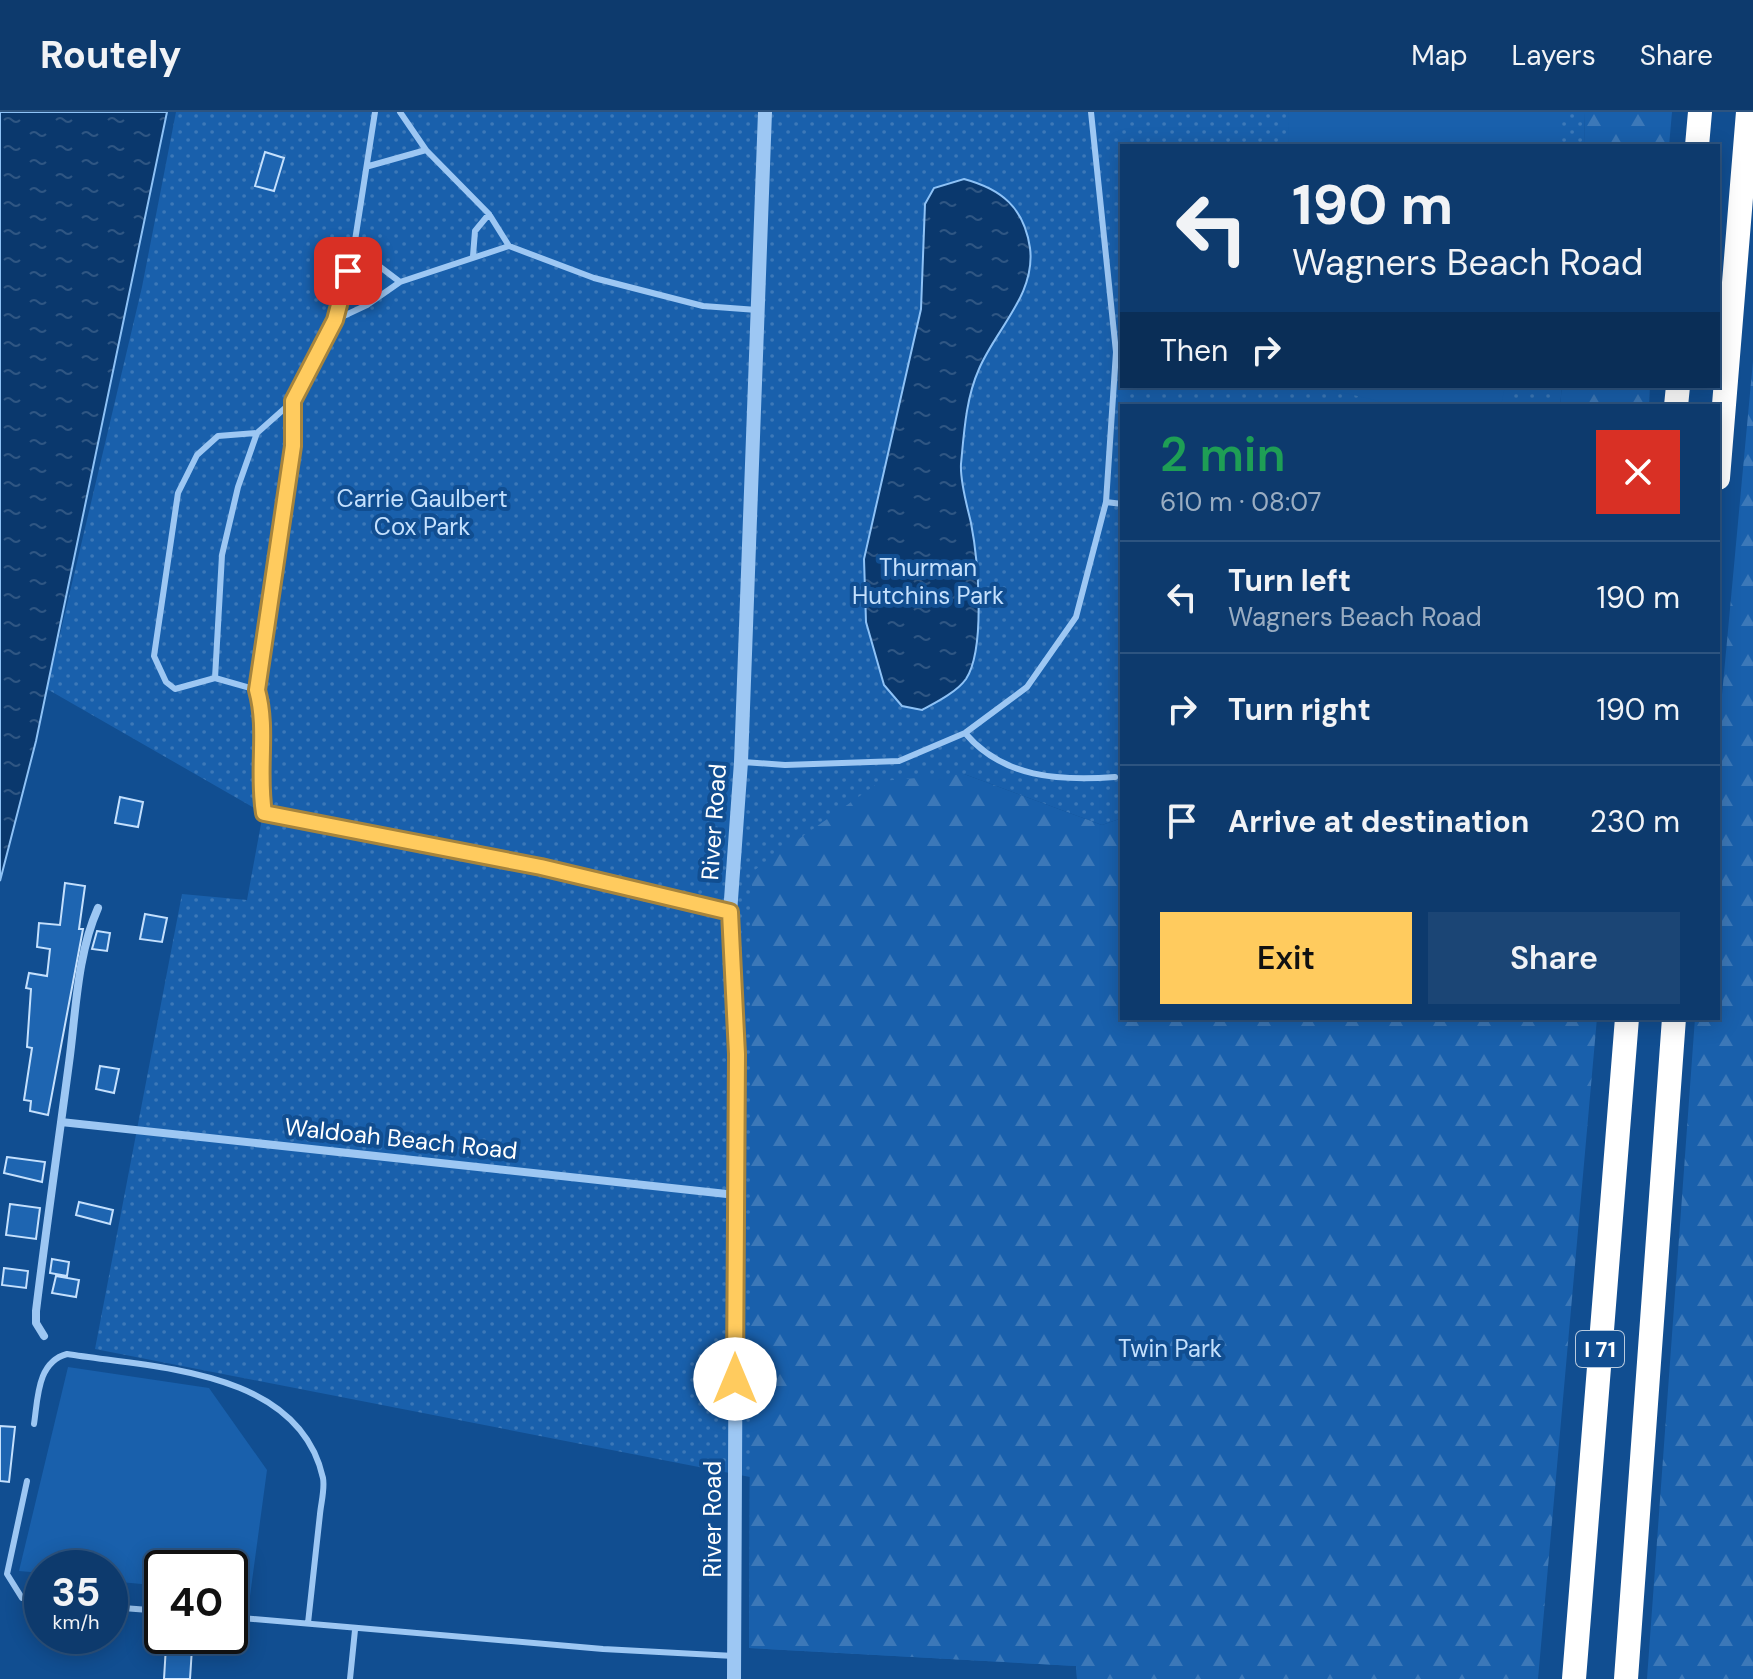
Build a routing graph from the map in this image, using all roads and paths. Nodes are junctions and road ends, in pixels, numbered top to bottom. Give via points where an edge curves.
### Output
1 (375, 112) edge
2 (400, 112) edge
3 (765, 112) edge
4 (1091, 112) edge
5 (1700, 112) edge
6 (1748, 112) edge
7 (1697, 144) edge
8 (426, 150) junction
9 (369, 166) junction
10 (489, 214) junction
11 (509, 246) junction
12 (354, 247) junction
13 (473, 256) junction
14 (400, 282) junction
15 (757, 310) junction
16 (335, 320) junction
17 (293, 401) junction
18 (257, 433) junction
19 (1720, 454) edge
20 (1106, 502) junction
21 (1120, 504) edge
22 (215, 678) junction
23 (257, 690) junction
24 (965, 733) junction
25 (741, 762) junction
26 (1115, 777) dead end
27 (264, 813) joint
28 (98, 908) dead end
29 (730, 912) junction
30 (1627, 1020) edge
31 (1674, 1020) edge
32 (61, 1122) junction
33 (736, 1195) junction
34 (44, 1336) dead end
35 (34, 1424) dead end
36 (27, 1481) dead end
37 (24, 1598) edge
38 (248, 1618) edge
39 (308, 1623) junction
40 (355, 1630) junction
41 (734, 1656) junction
42 (350, 1679) edge
43 (734, 1679) edge
44 (1574, 1679) edge
45 (1626, 1679) edge

1 - 9 lane
2 - 8 lane
3 - 15 street, River Road
4 - 20 lane via 1116,352
5 - 7 highway
6 - 19 highway
8 - 9 lane
8 - 10 lane
9 - 12 lane
10 - 11 lane
10 - 13 lane via 475,231
11 - 13 lane
11 - 15 lane via 607,282 703,306
12 - 14 lane
12 - 16 lane
13 - 14 lane
14 - 16 lane
15 - 25 street, River Road
16 - 17 lane
17 - 18 lane
17 - 23 lane via 293,446
18 - 22 lane via 222,555
18 - 22 lane via 218,436 197,455 178,493 154,656 175,689
20 - 21 lane
20 - 24 lane via 1076,617 1027,687
22 - 23 lane
23 - 27 lane via 264,713 258,778
24 - 25 lane via 899,761
24 - 26 lane via 999,763 1044,777
25 - 29 street, River Road
27 - 29 street via 541,867
28 - 32 street via 89,925
29 - 33 street, River Road
30 - 44 highway, I 71
31 - 45 highway, I 71
32 - 33 street, Waldoah Beach Road
32 - 34 street via 36,1311
33 - 41 street, River Road
35 - 39 lane via 43,1374 53,1360 67,1354 218,1379 266,1400 305,1438 324,1480
36 - 37 lane via 7,1574
38 - 39 lane
39 - 40 lane
40 - 41 lane
40 - 42 lane
41 - 43 street, River Road

